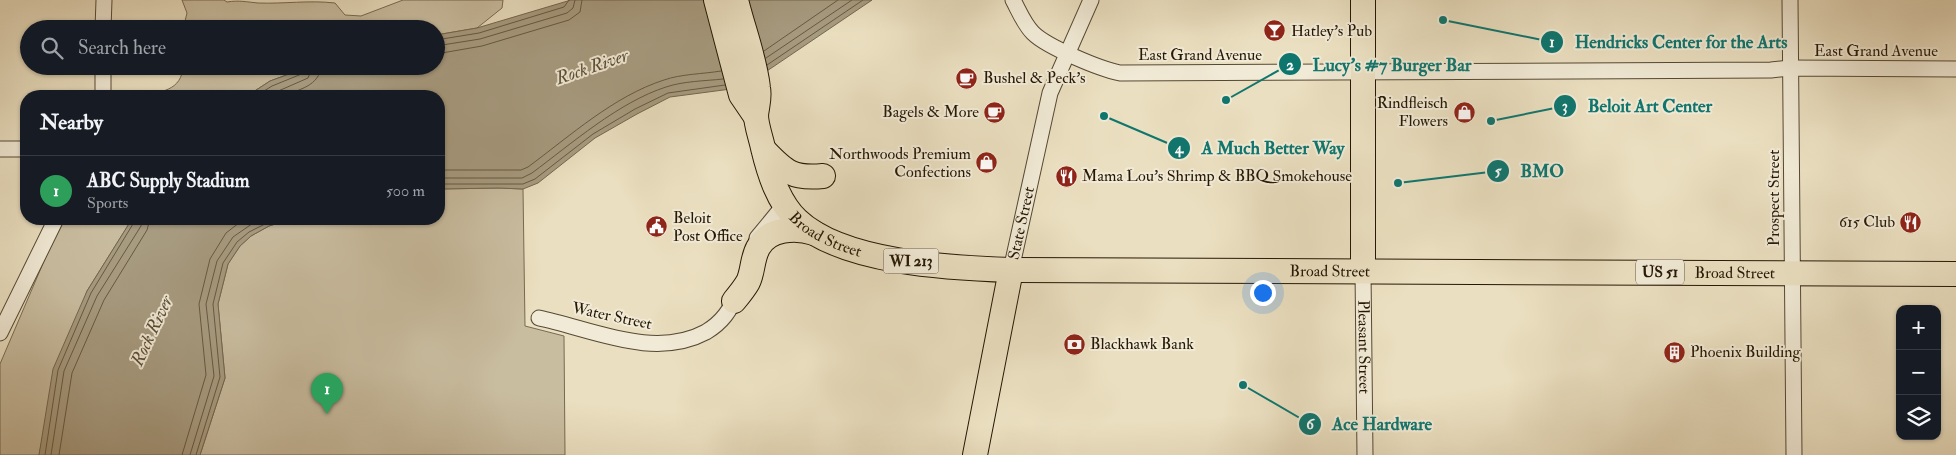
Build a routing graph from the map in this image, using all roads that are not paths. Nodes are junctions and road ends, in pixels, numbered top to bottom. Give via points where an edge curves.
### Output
1 (104, 0) edge
2 (716, 0) edge
3 (736, 0) edge
4 (1013, 0) edge
5 (1091, 0) edge
6 (1363, 0) edge
7 (1790, 0) edge
8 (103, 20) edge
9 (1067, 52) junction
10 (1790, 68) junction
11 (1956, 70) edge
12 (1364, 72) junction
13 (103, 75) edge
14 (103, 90) edge
15 (750, 92) junction
16 (0, 149) edge
17 (20, 149) edge
18 (764, 150) junction
19 (823, 176) dead end
20 (785, 204) junction
21 (53, 225) edge
22 (814, 233) junction
23 (1011, 270) junction
24 (1363, 271) junction
25 (1792, 273) junction
26 (1956, 274) edge
27 (731, 308) junction
28 (539, 318) dead end
29 (0, 334) edge
30 (975, 455) edge
31 (1365, 455) edge
32 (1794, 455) edge

1 - 8 street
2 - 15 main road, Broad Street / WI 213
3 - 15 main road, Broad Street / WI 213
4 - 9 street, East Grand Avenue via 1037,37
5 - 9 street, State Street
6 - 12 main road, Pleasant Street
7 - 10 street, Prospect Street
9 - 12 street, East Grand Avenue via 1120,72
9 - 23 street, State Street via 1043,120
10 - 11 street, East Grand Avenue
10 - 12 street, East Grand Avenue
10 - 25 street, Prospect Street
12 - 24 main road, Pleasant Street
13 - 14 street
15 - 18 main road, Broad Street / WI 213
16 - 17 street
18 - 19 main road via 790,174
18 - 20 main road, Broad Street / WI 213
20 - 22 main road, Broad Street / WI 213 via 795,218
20 - 27 street via 758,236 746,260
21 - 29 street
22 - 23 main road, Broad Street / WI 213 via 849,248 925,264
22 - 27 main road via 789,230 776,232 765,239 757,249 748,281
23 - 24 main road, Broad Street
23 - 30 main road, State Street
24 - 25 main road, Broad Street / US 51
24 - 31 street, Pleasant Street
25 - 26 main road, Broad Street / US 51
25 - 32 street, Prospect Street
27 - 28 street, Water Street via 714,327 691,340 673,344 644,343

